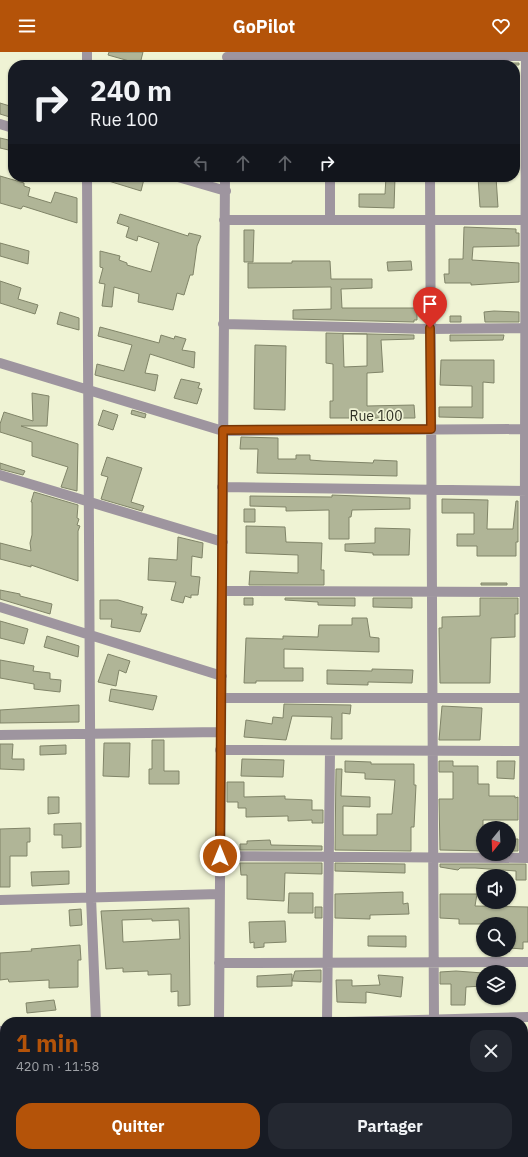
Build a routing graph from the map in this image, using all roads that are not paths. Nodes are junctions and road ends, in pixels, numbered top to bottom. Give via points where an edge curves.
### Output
1 (527, 54) edge
2 (227, 58) edge
3 (430, 58) edge
4 (295, 60) edge
5 (363, 60) edge
6 (522, 167) edge
7 (87, 182) edge
8 (195, 182) edge
9 (225, 182) edge
10 (330, 182) edge
11 (430, 182) edge
12 (226, 191) junction
13 (430, 219) junction
14 (224, 220) junction
15 (330, 220) junction
16 (526, 220) edge
17 (223, 324) junction
18 (430, 328) junction
19 (526, 328) edge
20 (0, 363) edge
21 (88, 390) junction
22 (431, 429) junction
23 (526, 429) edge
24 (223, 430) junction
25 (0, 476) edge
26 (222, 486) junction
27 (431, 490) junction
28 (526, 491) edge
29 (89, 502) junction
30 (223, 542) junction
31 (222, 591) junction
32 (432, 591) junction
33 (526, 592) edge
34 (0, 607) edge
35 (90, 634) junction
36 (222, 676) junction
37 (221, 698) junction
38 (432, 698) junction
39 (526, 698) edge
40 (220, 732) junction
41 (0, 734) edge
42 (90, 734) junction
43 (220, 750) junction
44 (330, 751) junction
45 (433, 751) junction
46 (526, 751) edge
47 (220, 856) junction
48 (329, 858) junction
49 (434, 858) junction
50 (526, 858) edge
51 (219, 894) junction
52 (91, 897) junction
53 (0, 900) edge
54 (328, 962) junction
55 (434, 962) junction
56 (528, 962) edge
57 (219, 963) junction
58 (96, 1017) edge
59 (219, 1017) edge
60 (327, 1017) edge
61 (434, 1017) edge

1 - 3 street
1 - 6 street
2 - 4 street
3 - 5 street
6 - 16 street
7 - 21 street
8 - 12 street
9 - 12 street
10 - 15 street
11 - 13 street
12 - 14 street
13 - 15 street
13 - 16 street
13 - 18 street
14 - 15 street
14 - 17 street
16 - 19 street
17 - 18 street
17 - 24 street
18 - 19 street
18 - 22 street
19 - 23 street
20 - 21 street, Rue 100
21 - 24 street, Rue 100
21 - 29 street
22 - 23 street, Rue 100
22 - 24 street, Rue 100
22 - 27 street
23 - 28 street
24 - 26 street
25 - 29 street
26 - 27 street
26 - 30 street
27 - 28 street
27 - 32 street
28 - 33 street
29 - 30 street
29 - 35 street
30 - 31 street
31 - 32 street
31 - 36 street
32 - 33 street
32 - 38 street
33 - 39 street
34 - 35 street
35 - 36 street
35 - 42 street
36 - 37 street
37 - 38 street
37 - 40 street
38 - 39 street
38 - 45 street
39 - 46 street
40 - 42 street
40 - 43 street
41 - 42 street
42 - 52 street
43 - 44 street
43 - 47 street
44 - 45 street
44 - 48 street
45 - 46 street
45 - 49 street
46 - 50 street
47 - 48 street
47 - 51 street
48 - 49 street
48 - 54 street
49 - 50 street
49 - 55 street
51 - 52 street
51 - 57 street
52 - 53 street
52 - 58 street
54 - 55 street
54 - 57 street
54 - 60 street
55 - 56 street
55 - 61 street
57 - 59 street

